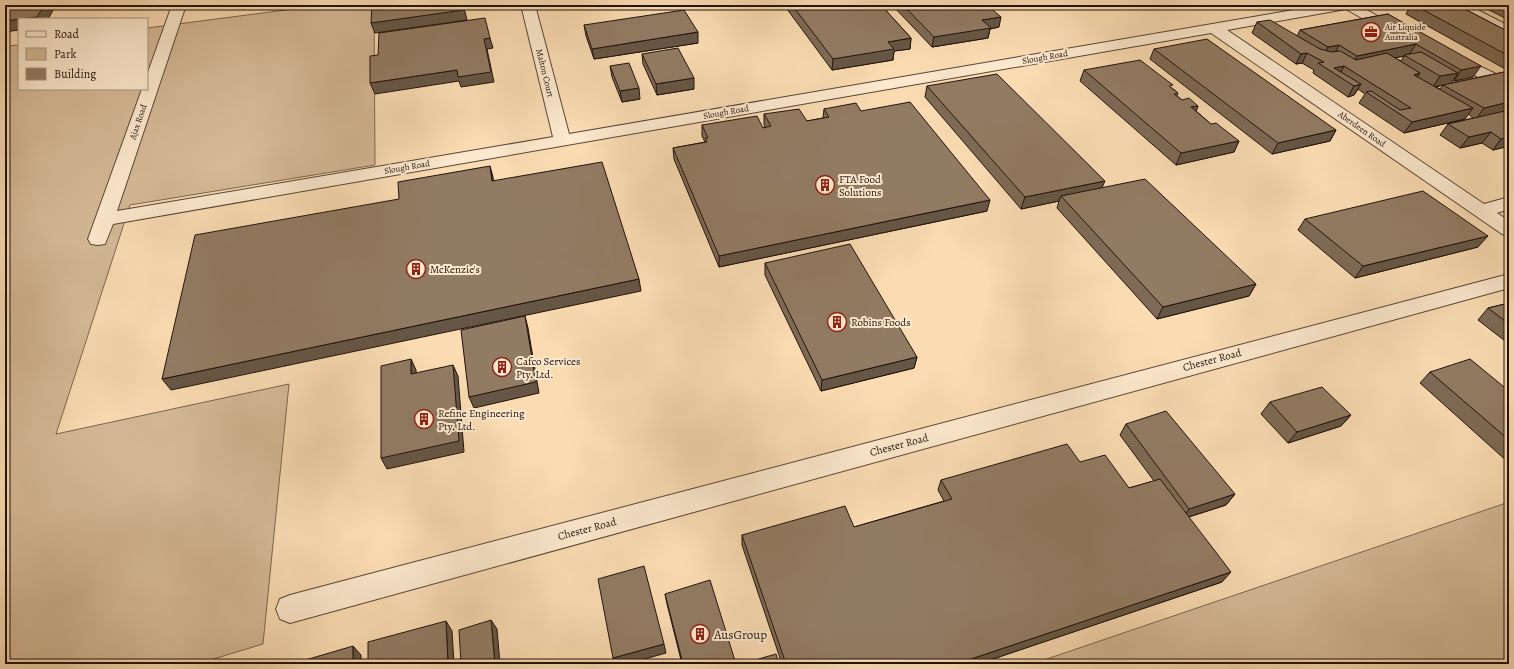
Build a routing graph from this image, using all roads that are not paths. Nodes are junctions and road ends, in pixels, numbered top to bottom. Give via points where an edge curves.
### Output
1 (179, 5) edge
2 (528, 5) edge
3 (1347, 5) edge
4 (1457, 5) edge
5 (1260, 20) junction
6 (1378, 22) junction
7 (1393, 26) edge
8 (1214, 28) junction
9 (1348, 28) edge
10 (1277, 31) edge
11 (1509, 32) edge
12 (1440, 51) edge
13 (1461, 86) edge
14 (562, 140) junction
15 (1509, 203) edge
16 (1480, 211) junction
17 (105, 219) junction
18 (1509, 230) edge
19 (98, 239) dead end
20 (1509, 281) edge
21 (290, 608) dead end

1 - 17 street, Ajax Road
2 - 14 street, Malton Court
3 - 5 street, Slough Road
3 - 6 street
4 - 11 street
5 - 8 street, Slough Road
5 - 10 street
6 - 7 street
6 - 9 street
8 - 14 street, Slough Road
8 - 16 street, Aberdeen Road
12 - 13 street via 1494,79
14 - 17 street, Slough Road
15 - 16 street
16 - 18 street, Aberdeen Road
17 - 19 street, Ajax Road
20 - 21 street, Chester Road

